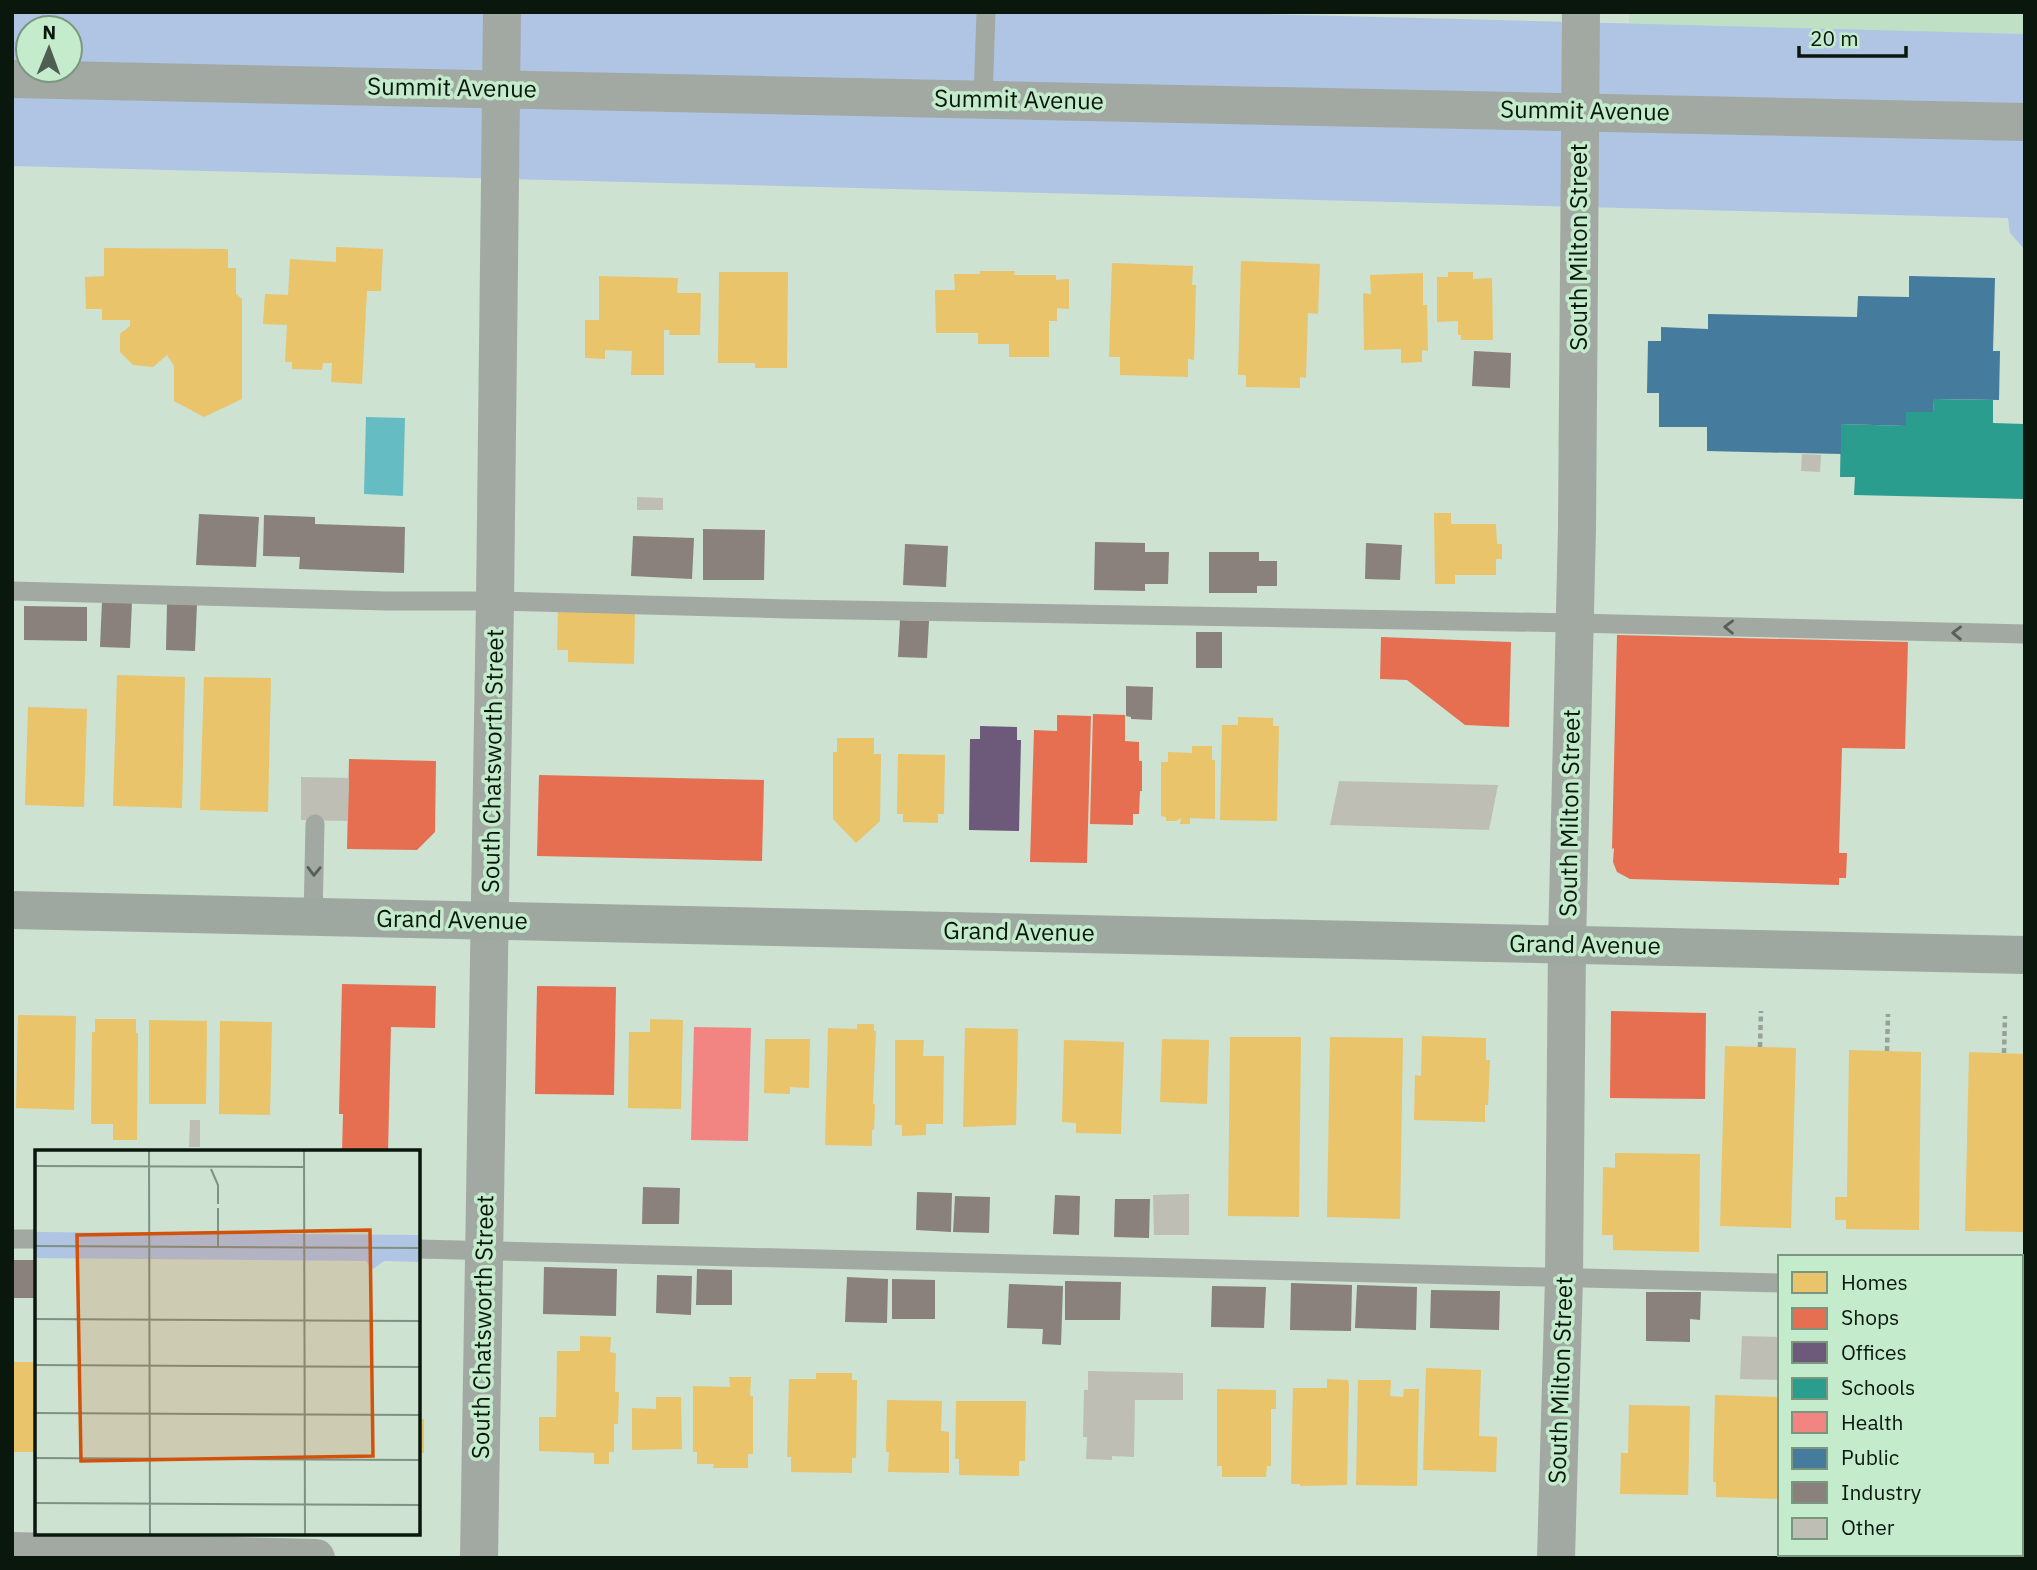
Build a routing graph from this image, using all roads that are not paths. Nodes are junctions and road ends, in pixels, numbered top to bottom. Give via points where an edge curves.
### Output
1 (502, 12) edge
2 (986, 12) edge
3 (1581, 12) edge
4 (12, 79) edge
5 (500, 89) junction
6 (983, 99) junction
7 (1580, 111) junction
8 (2025, 122) edge
9 (12, 591) edge
10 (495, 601) junction
11 (1575, 623) junction
12 (2025, 634) edge
13 (315, 824) dead end
14 (12, 910) edge
15 (313, 918) junction
16 (490, 921) junction
17 (1567, 944) junction
18 (2025, 955) edge
19 (12, 1239) edge
20 (35, 1239) edge
21 (420, 1250) edge
22 (484, 1251) junction
23 (1564, 1278) junction
24 (1778, 1283) edge
25 (12, 1551) edge
26 (316, 1558) edge
27 (479, 1558) edge
28 (1556, 1558) edge

1 - 5 street, South Chatsworth Street
2 - 6 lane
3 - 7 street, South Milton Street
4 - 5 street, Summit Avenue
5 - 6 street, Summit Avenue
5 - 10 street, South Chatsworth Street
6 - 7 street, Summit Avenue
7 - 8 street, Summit Avenue
7 - 11 street, South Milton Street
9 - 10 lane
10 - 11 lane
10 - 16 street, South Chatsworth Street
12 -> 11 lane
11 - 17 street, South Milton Street
13 -> 15 lane
14 - 15 main road, Grand Avenue
15 - 16 main road, Grand Avenue
16 - 17 main road, Grand Avenue
16 - 22 street, South Chatsworth Street
17 - 18 main road, Grand Avenue
17 - 23 street, South Milton Street
19 - 20 lane
21 - 22 lane
22 - 23 lane
22 - 27 street, South Chatsworth Street
23 - 24 lane
23 - 28 street, South Milton Street
25 - 26 street

